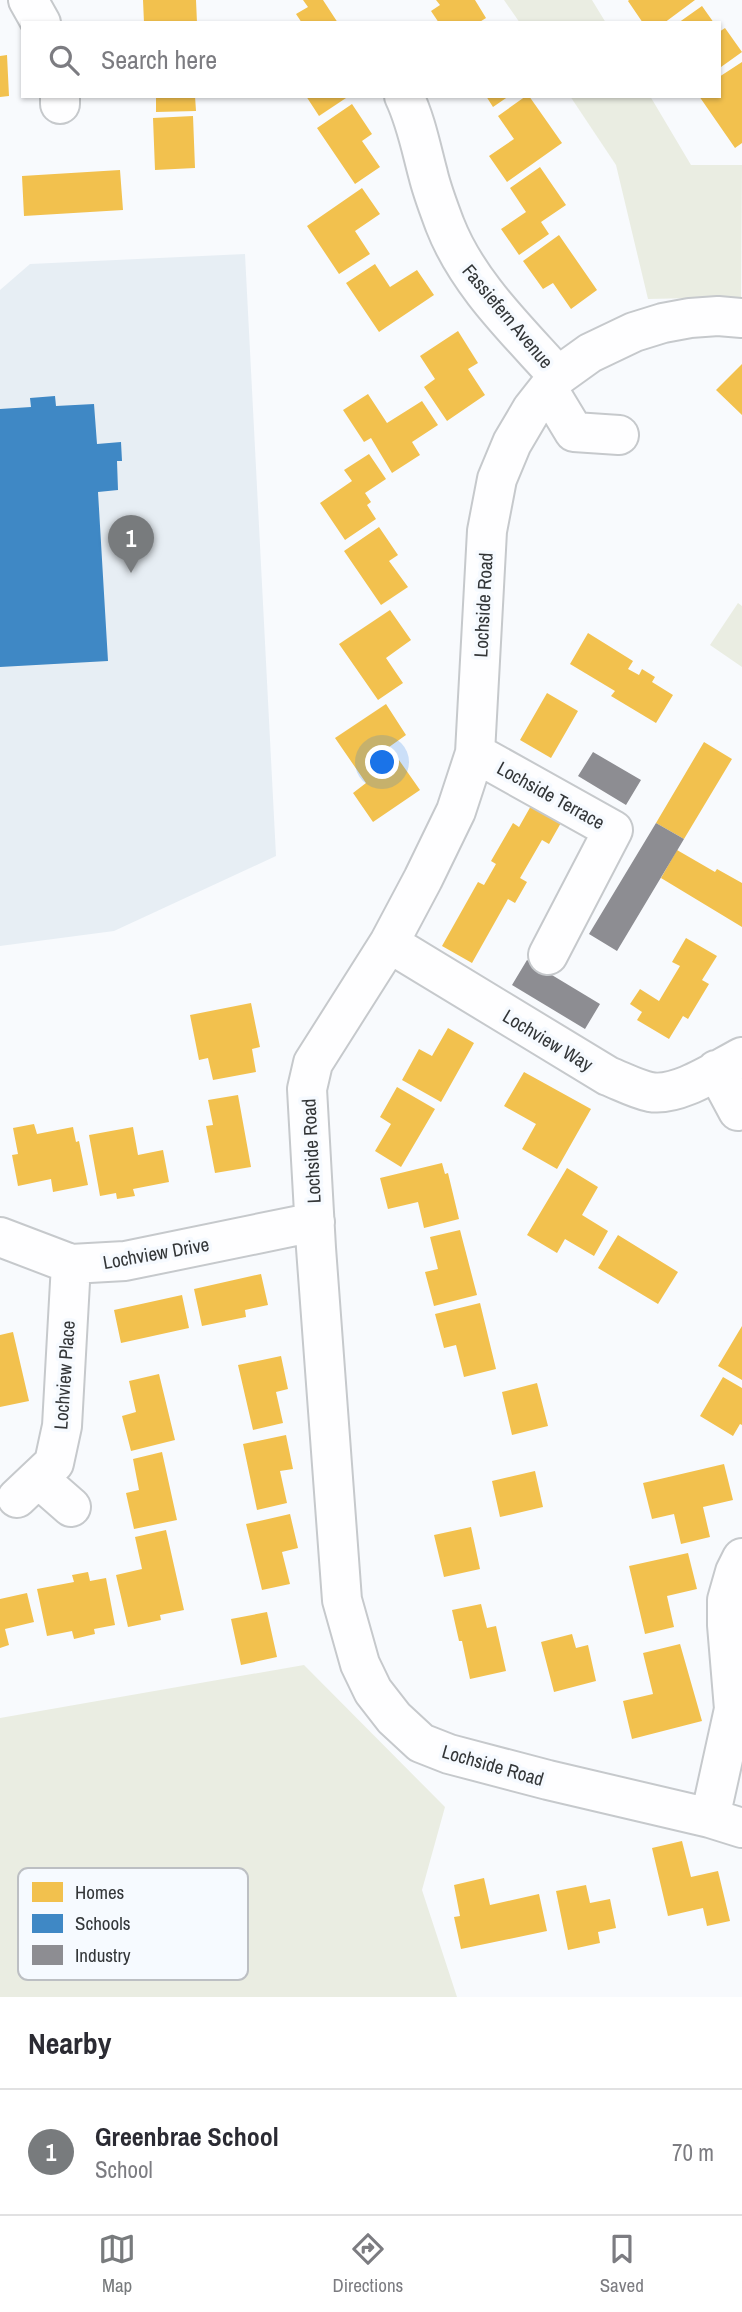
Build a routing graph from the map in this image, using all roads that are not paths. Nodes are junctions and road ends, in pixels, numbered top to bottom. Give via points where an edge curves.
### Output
1 (28, 0) edge
2 (40, 21) edge
3 (405, 98) edge
4 (742, 318) edge
5 (553, 382) junction
6 (619, 435) dead end
7 (475, 753) junction
8 (389, 943) junction
9 (548, 955) dead end
10 (729, 1064) edge
11 (738, 1111) dead end
12 (315, 1222) junction
13 (0, 1237) edge
14 (71, 1264) junction
15 (71, 1507) dead end
16 (742, 1558) edge
17 (726, 1823) edge

1 - 2 street
3 - 5 street, Fassiefern Avenue via 442,215 463,262
4 - 5 street, Lochside Road via 690,318 634,332 590,353
5 - 6 street, Fassiefern Avenue via 574,432
5 - 7 street, Lochside Road via 531,409 497,478 487,531
7 - 8 street, Lochside Road via 456,811
7 - 9 street, Lochside Terrace via 613,830
8 - 10 street, Lochview Way via 608,1076 639,1088 663,1093
8 - 12 street, Lochside Road via 313,1063 307,1088
10 - 11 street, Lochview Way
12 - 14 street, Lochview Drive via 125,1261
12 - 17 street, Lochside Road via 342,1600 359,1664 373,1691 421,1743 449,1754
13 - 14 street, Lochview Drive
14 - 15 street, Lochview Place via 62,1426 54,1463 28,1488
16 - 17 street via 727,1600 734,1709

